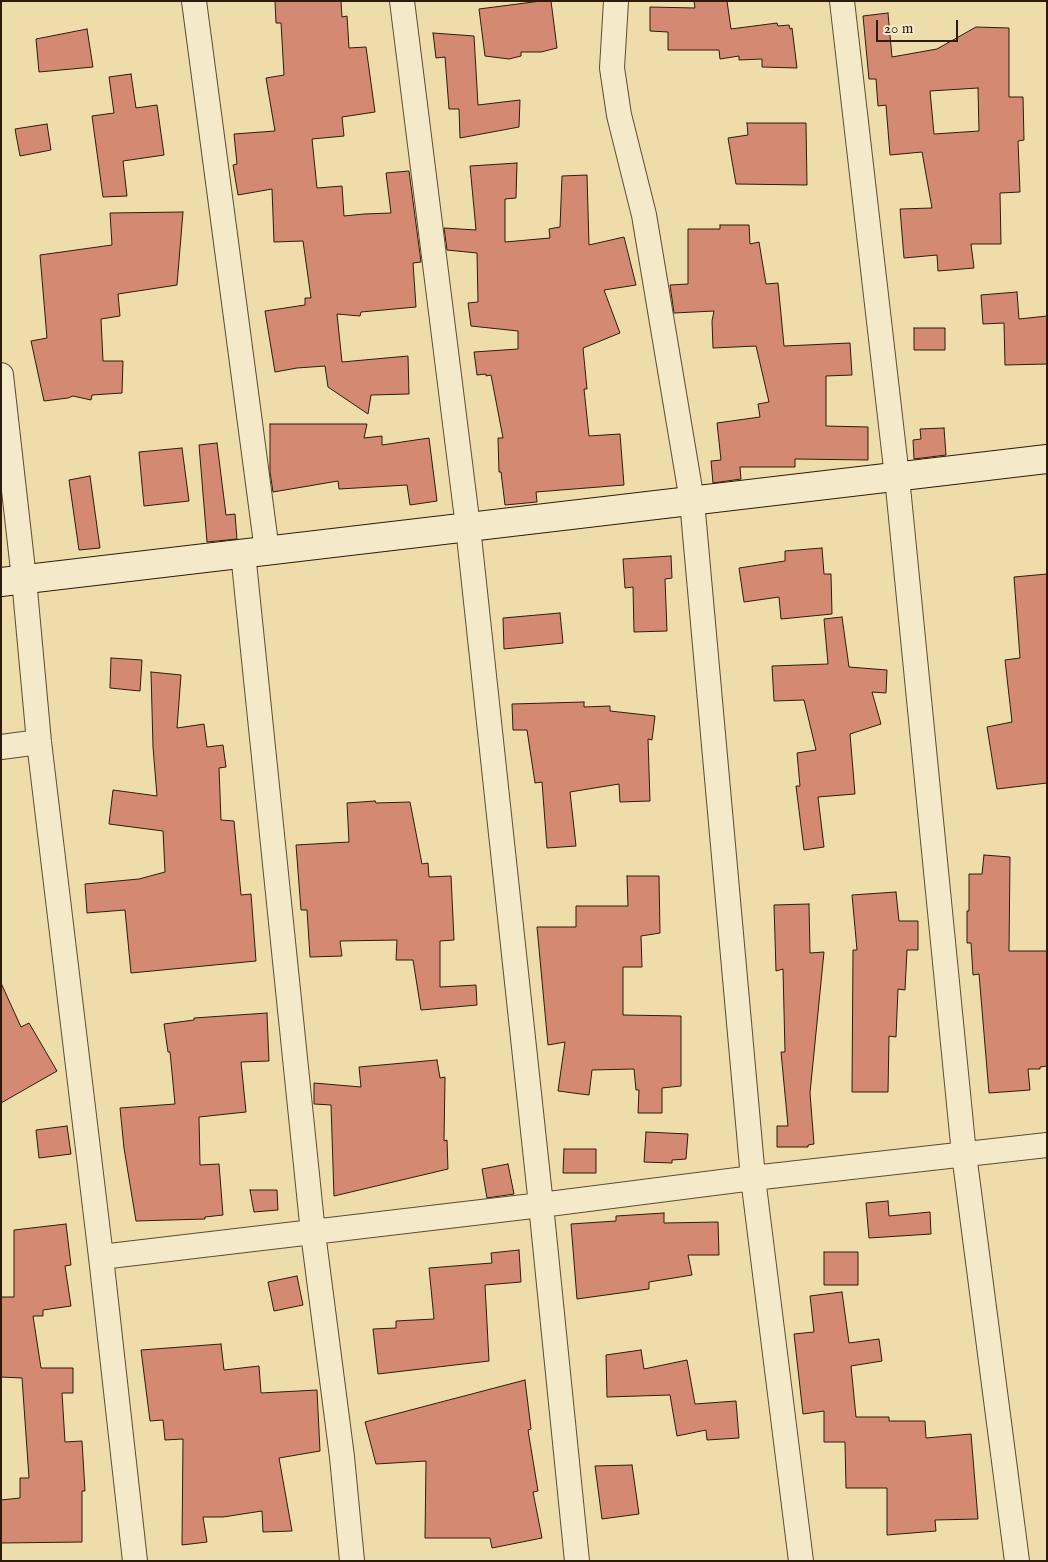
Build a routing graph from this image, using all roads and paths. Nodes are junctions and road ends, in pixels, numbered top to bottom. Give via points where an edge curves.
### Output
1 (194, 1) edge
2 (402, 1) edge
3 (616, 1) edge
4 (842, 1) edge
5 (1, 375) edge
6 (1047, 460) edge
7 (897, 477) junction
8 (692, 501) junction
9 (468, 527) junction
10 (255, 552) junction
11 (13, 580) edge
12 (39, 742) junction
13 (1, 747) edge
14 (1047, 1145) edge
15 (964, 1154) junction
16 (753, 1178) junction
17 (541, 1205) junction
18 (313, 1233) junction
19 (101, 1257) junction
20 (135, 1561) edge
21 (352, 1561) edge
22 (577, 1561) edge
23 (800, 1561) edge
24 (1017, 1561) edge

1 - 10 street
2 - 9 street
3 - 8 street via 612,68 619,115 644,215
4 - 7 street
5 - 11 street
6 - 7 street
7 - 8 street
7 - 15 street
8 - 9 street
8 - 16 street
9 - 10 street
9 - 17 street
10 - 11 street
10 - 18 street
11 - 12 street
12 - 13 street
12 - 19 street
14 - 15 street
15 - 16 street
15 - 24 street
16 - 17 street
16 - 23 street
17 - 18 street
17 - 22 street
18 - 19 street
18 - 21 street
19 - 20 street

